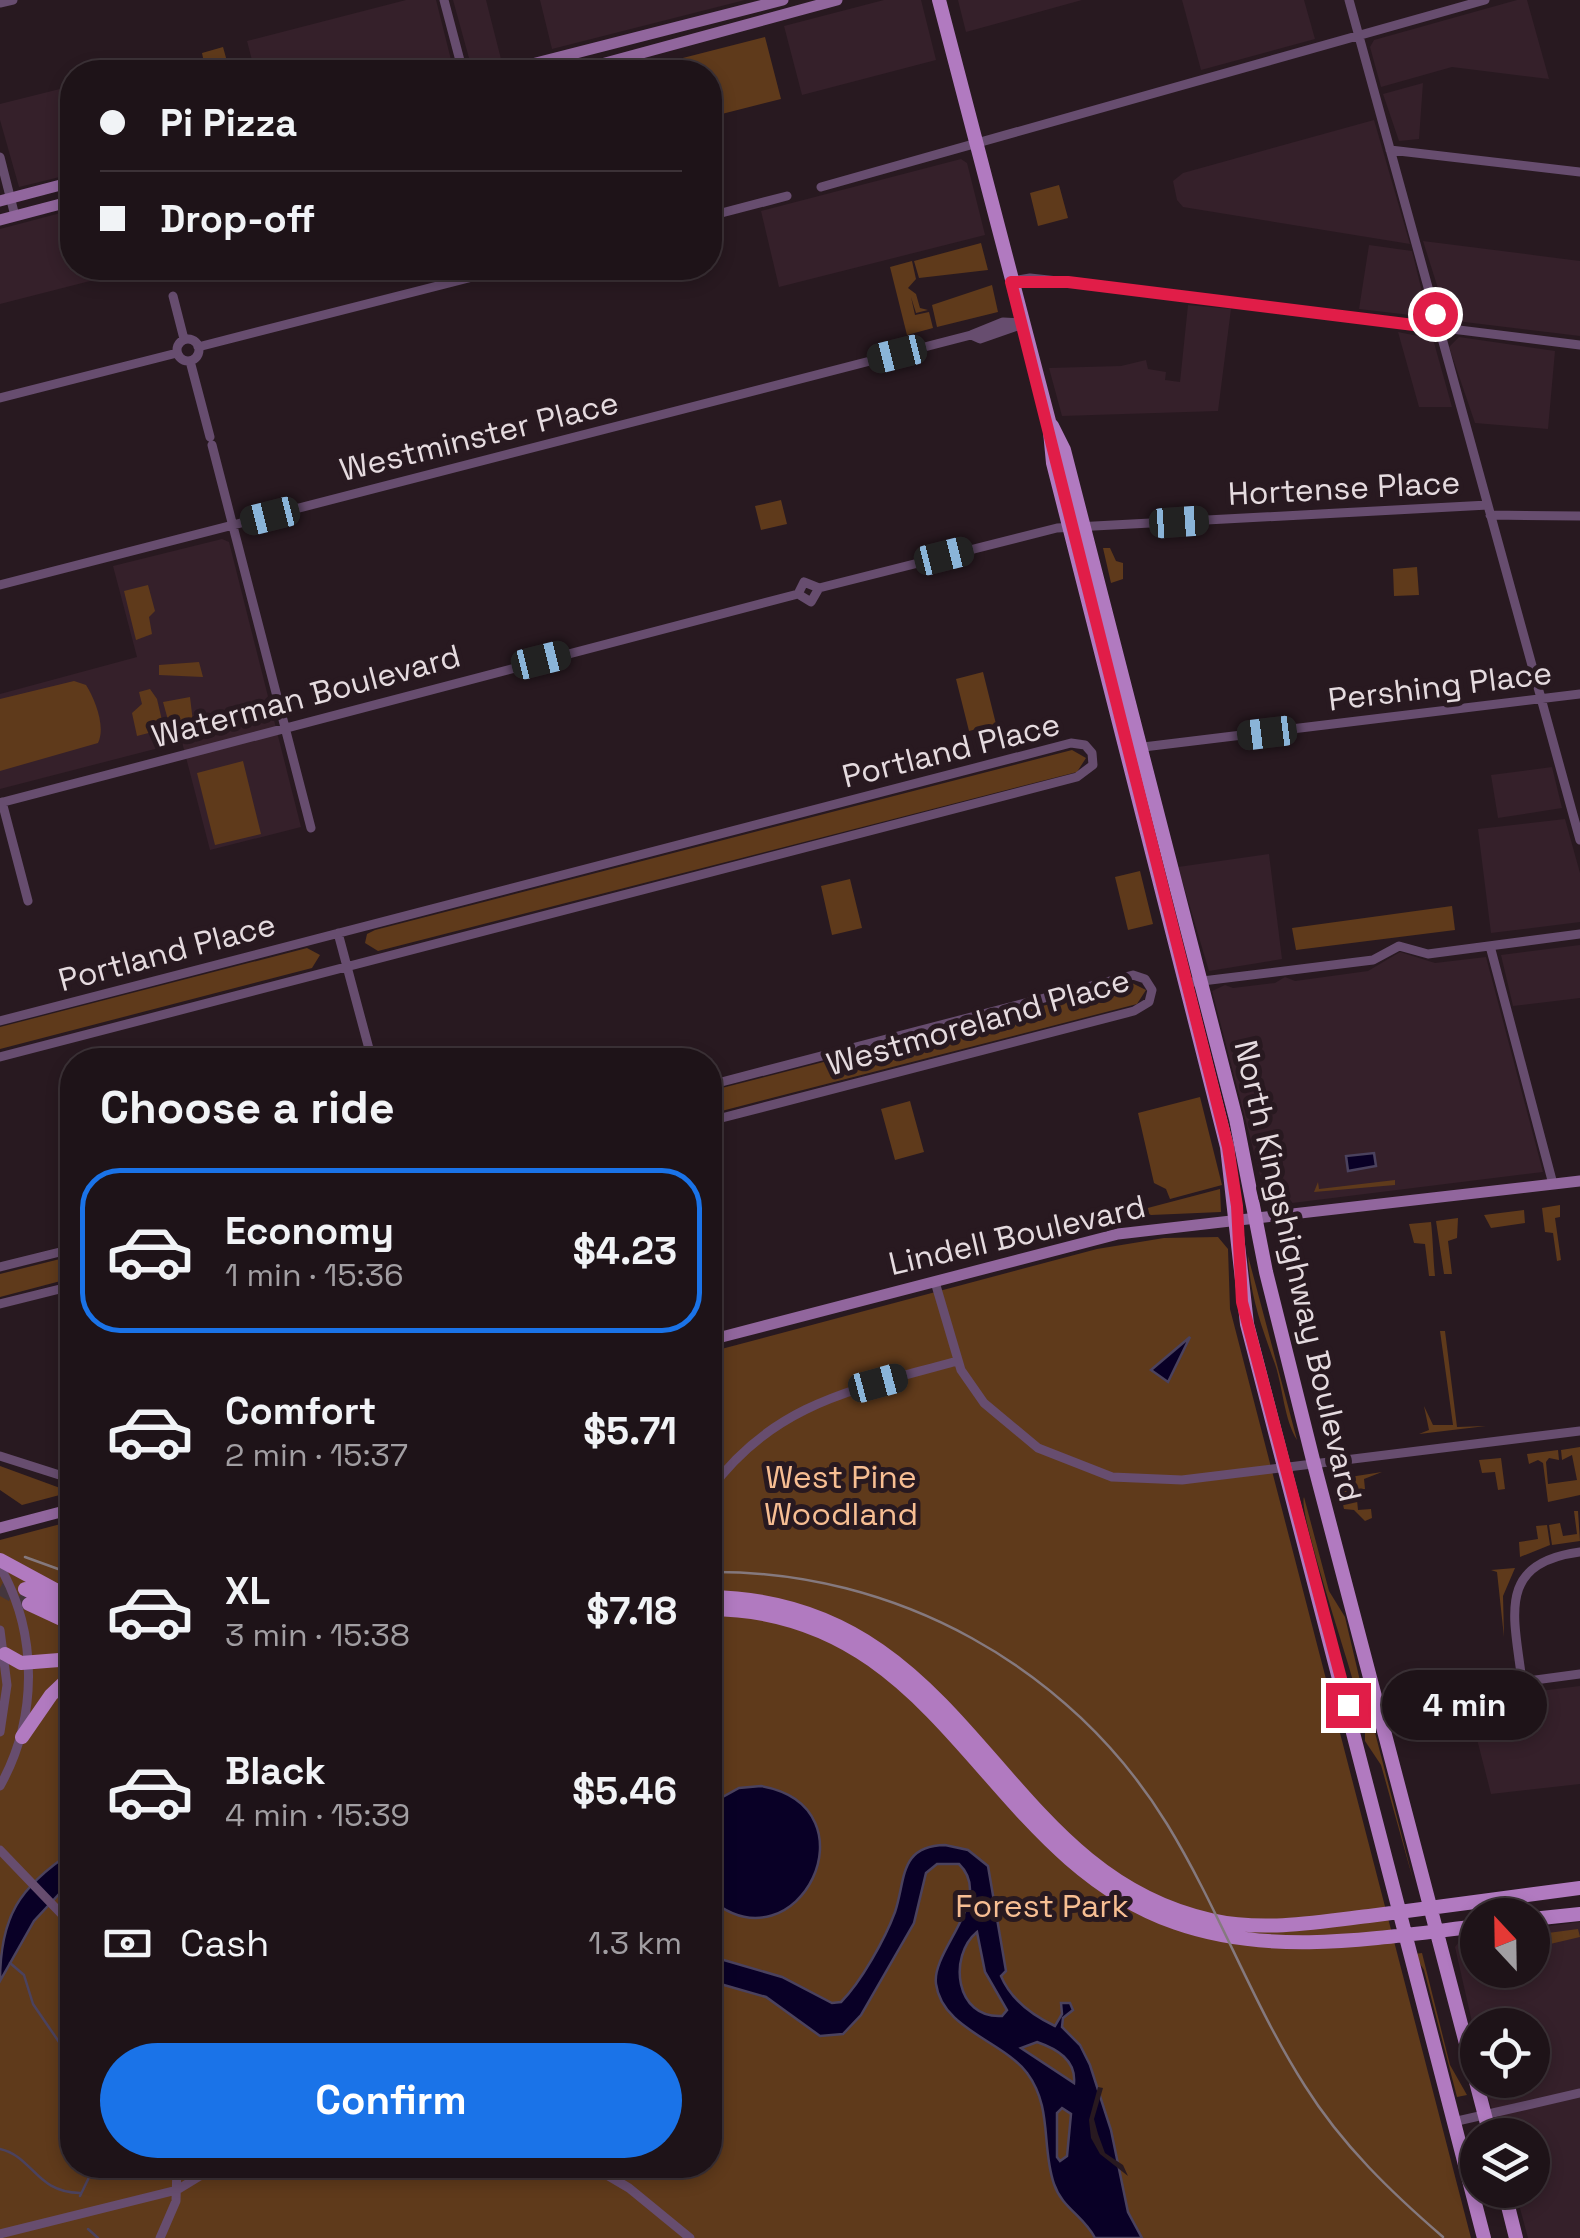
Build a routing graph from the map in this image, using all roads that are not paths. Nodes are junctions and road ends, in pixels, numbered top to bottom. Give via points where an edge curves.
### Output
1 (13, 0) edge
2 (444, 0) edge
3 (783, 0) edge
4 (837, 0) edge
5 (939, 0) edge
6 (1349, 0) edge
7 (1486, 0) edge
8 (0, 3) edge
9 (1359, 36) junction
10 (460, 60) edge
11 (547, 60) edge
12 (616, 60) edge
13 (976, 145) junction
14 (1390, 150) junction
15 (0, 157) edge
16 (1580, 172) edge
17 (60, 185) edge
18 (821, 187) dead end
19 (787, 196) dead end
20 (6, 200) edge
21 (60, 204) edge
22 (722, 213) edge
23 (15, 216) junction
24 (0, 220) edge
25 (461, 280) edge
26 (1011, 282) junction
27 (173, 296) dead end
28 (1022, 324) junction
29 (1438, 328) junction
30 (184, 339) junction
31 (1580, 345) edge
32 (198, 347) junction
33 (177, 353) junction
34 (190, 361) junction
35 (0, 398) edge
36 (1489, 510) junction
37 (1580, 516) edge
38 (233, 525) junction
39 (1077, 527) junction
40 (0, 585) edge
41 (819, 588) junction
42 (798, 594) junction
43 (1580, 694) edge
44 (1542, 699) junction
45 (285, 728) junction
46 (1134, 749) junction
47 (1, 802) edge
48 (312, 828) dead end
49 (1580, 840) edge
50 (28, 902) dead end
51 (338, 933) junction
52 (1580, 934) edge
53 (1490, 946) junction
54 (347, 966) junction
55 (1193, 982) junction
56 (0, 1021) edge
57 (369, 1048) edge
58 (0, 1057) edge
59 (722, 1082) edge
60 (722, 1118) edge
61 (1580, 1181) edge
62 (1553, 1184) junction
63 (1258, 1220) junction
64 (1238, 1222) junction
65 (60, 1253) edge
66 (0, 1268) edge
67 (935, 1282) junction
68 (60, 1289) edge
69 (0, 1304) edge
70 (722, 1337) edge
71 (957, 1360) junction
72 (1580, 1431) edge
73 (0, 1456) edge
74 (1314, 1464) junction
75 (1284, 1468) junction
76 (60, 1475) edge
77 (722, 1476) edge
78 (60, 1511) edge
79 (0, 1528) edge
80 (1580, 1552) edge
81 (0, 1564) edge
82 (60, 1593) edge
83 (722, 1599) edge
84 (60, 1608) edge
85 (722, 1611) edge
86 (60, 1617) edge
87 (0, 1630) edge
88 (5, 1654) junction
89 (60, 1660) edge
90 (28, 1663) junction
91 (1580, 1674) edge
92 (1522, 1681) junction
93 (60, 1686) edge
94 (1377, 1700) junction
95 (1348, 1705) junction
96 (0, 1732) edge
97 (22, 1737) junction
98 (0, 1786) edge
99 (0, 1850) edge
100 (1580, 1888) edge
101 (1428, 1908) junction
102 (60, 1911) edge
103 (1398, 1912) junction
104 (1580, 1914) edge
105 (1550, 1918) edge
106 (1460, 1928) edge
107 (1434, 1931) junction
108 (1403, 1934) junction
109 (1580, 2092) edge
110 (1484, 2115) junction
111 (1485, 2118) edge
112 (1453, 2122) junction
113 (177, 2178) edge
114 (197, 2178) edge
115 (612, 2178) edge
116 (177, 2190) junction
117 (1508, 2208) edge
118 (0, 2234) edge
119 (160, 2238) edge
120 (690, 2238) edge
121 (1484, 2238) edge
122 (1516, 2238) edge

1 - 8 street
2 - 10 street
3 - 11 main road
4 - 12 main road
5 - 13 main road, North Kingshighway Boulevard
6 - 9 street
7 - 9 street
9 - 13 street
9 - 14 street
13 - 18 street
13 - 26 main road, North Kingshighway Boulevard
14 - 16 street
14 - 29 street
15 - 20 street
17 - 20 main road
19 - 22 street
20 - 23 street
21 - 23 main road
23 - 24 main road
25 - 32 street
26 - 28 main road, North Kingshighway Boulevard
26 - 29 street via 1068,282
27 - 30 street
28 - 38 street, Westminster Place via 1003,322
28 - 39 main road, North Kingshighway Boulevard via 1049,421 1064,450
29 - 31 street
29 - 36 street
30 - 32 street
30 - 33 street
32 - 34 street
33 - 34 street
33 - 35 street
34 - 38 street
36 - 37 street, Hortense Place
36 - 39 street, Hortense Place
36 - 44 street
38 - 40 street, Westminster Place
38 - 45 street
39 - 41 street, Waterman Boulevard
39 - 46 main road, North Kingshighway Boulevard
41 - 42 street, Waterman Boulevard via 804,582
41 - 42 street, Waterman Boulevard via 811,602
42 - 45 street, Waterman Boulevard
43 - 44 street, Pershing Place
44 - 46 street, Pershing Place
44 - 49 street
45 - 47 street, Waterman Boulevard
45 - 48 street
46 - 55 main road, North Kingshighway Boulevard
47 - 50 street
51 - 54 street
51 - 54 street, Portland Place via 1071,743 1092,753 1093,765 1077,777
51 - 56 street, Portland Place
52 - 53 street
53 - 55 street via 1428,954 1399,946 1372,960
53 - 62 street
54 - 57 street
54 - 58 street, Portland Place
55 - 63 main road, North Kingshighway Boulevard
55 - 64 main road, North Kingshighway Boulevard
59 - 60 street, Westmoreland Place via 1133,975 1152,990 1149,1002 1134,1012
61 - 62 main road, Lindell Boulevard
62 - 63 main road, Lindell Boulevard
63 - 64 main road, Lindell Boulevard
63 - 74 main road, North Kingshighway Boulevard
64 - 67 main road, Lindell Boulevard via 1118,1234
64 - 75 main road, North Kingshighway Boulevard via 1242,1302
65 - 66 street
67 - 70 main road, Lindell Boulevard
67 - 71 street
68 - 69 street
71 - 75 street via 970,1386 1003,1420 1038,1448 1080,1468 1156,1482
71 - 77 street via 802,1409 748,1446
72 - 74 street
73 - 76 street
74 - 75 street
74 - 94 main road, North Kingshighway Boulevard
75 - 95 main road, North Kingshighway Boulevard
78 - 79 main road
80 - 92 street via 1539,1562 1517,1589
81 - 82 main road
81 - 90 street
83 - 103 main road via 800,1610 882,1649 924,1684 1084,1856 1143,1896 1242,1926 1301,1926
84 - 86 main road via 27,1596
85 - 108 main road via 796,1622 865,1654 916,1693 1081,1869 1142,1910 1250,1942
87 - 88 street
88 - 90 main road
88 - 96 street
89 - 90 main road
90 - 97 street
91 - 92 street
92 - 94 street
93 - 97 main road
94 - 95 street
94 - 101 main road, North Kingshighway Boulevard
95 - 103 main road, North Kingshighway Boulevard
97 - 98 street
99 - 102 street
100 - 101 main road
101 - 103 main road
101 - 107 main road, North Kingshighway Boulevard
103 - 108 main road, North Kingshighway Boulevard
104 - 105 main road
106 - 107 main road
107 - 108 main road
107 - 110 main road, North Kingshighway Boulevard
108 - 112 main road, North Kingshighway Boulevard
109 - 110 street
110 - 111 main road, North Kingshighway Boulevard
110 - 112 street
112 - 121 main road, North Kingshighway Boulevard
113 - 116 street
114 - 116 street
115 - 120 street
116 - 118 street
116 - 119 street
117 - 122 main road

